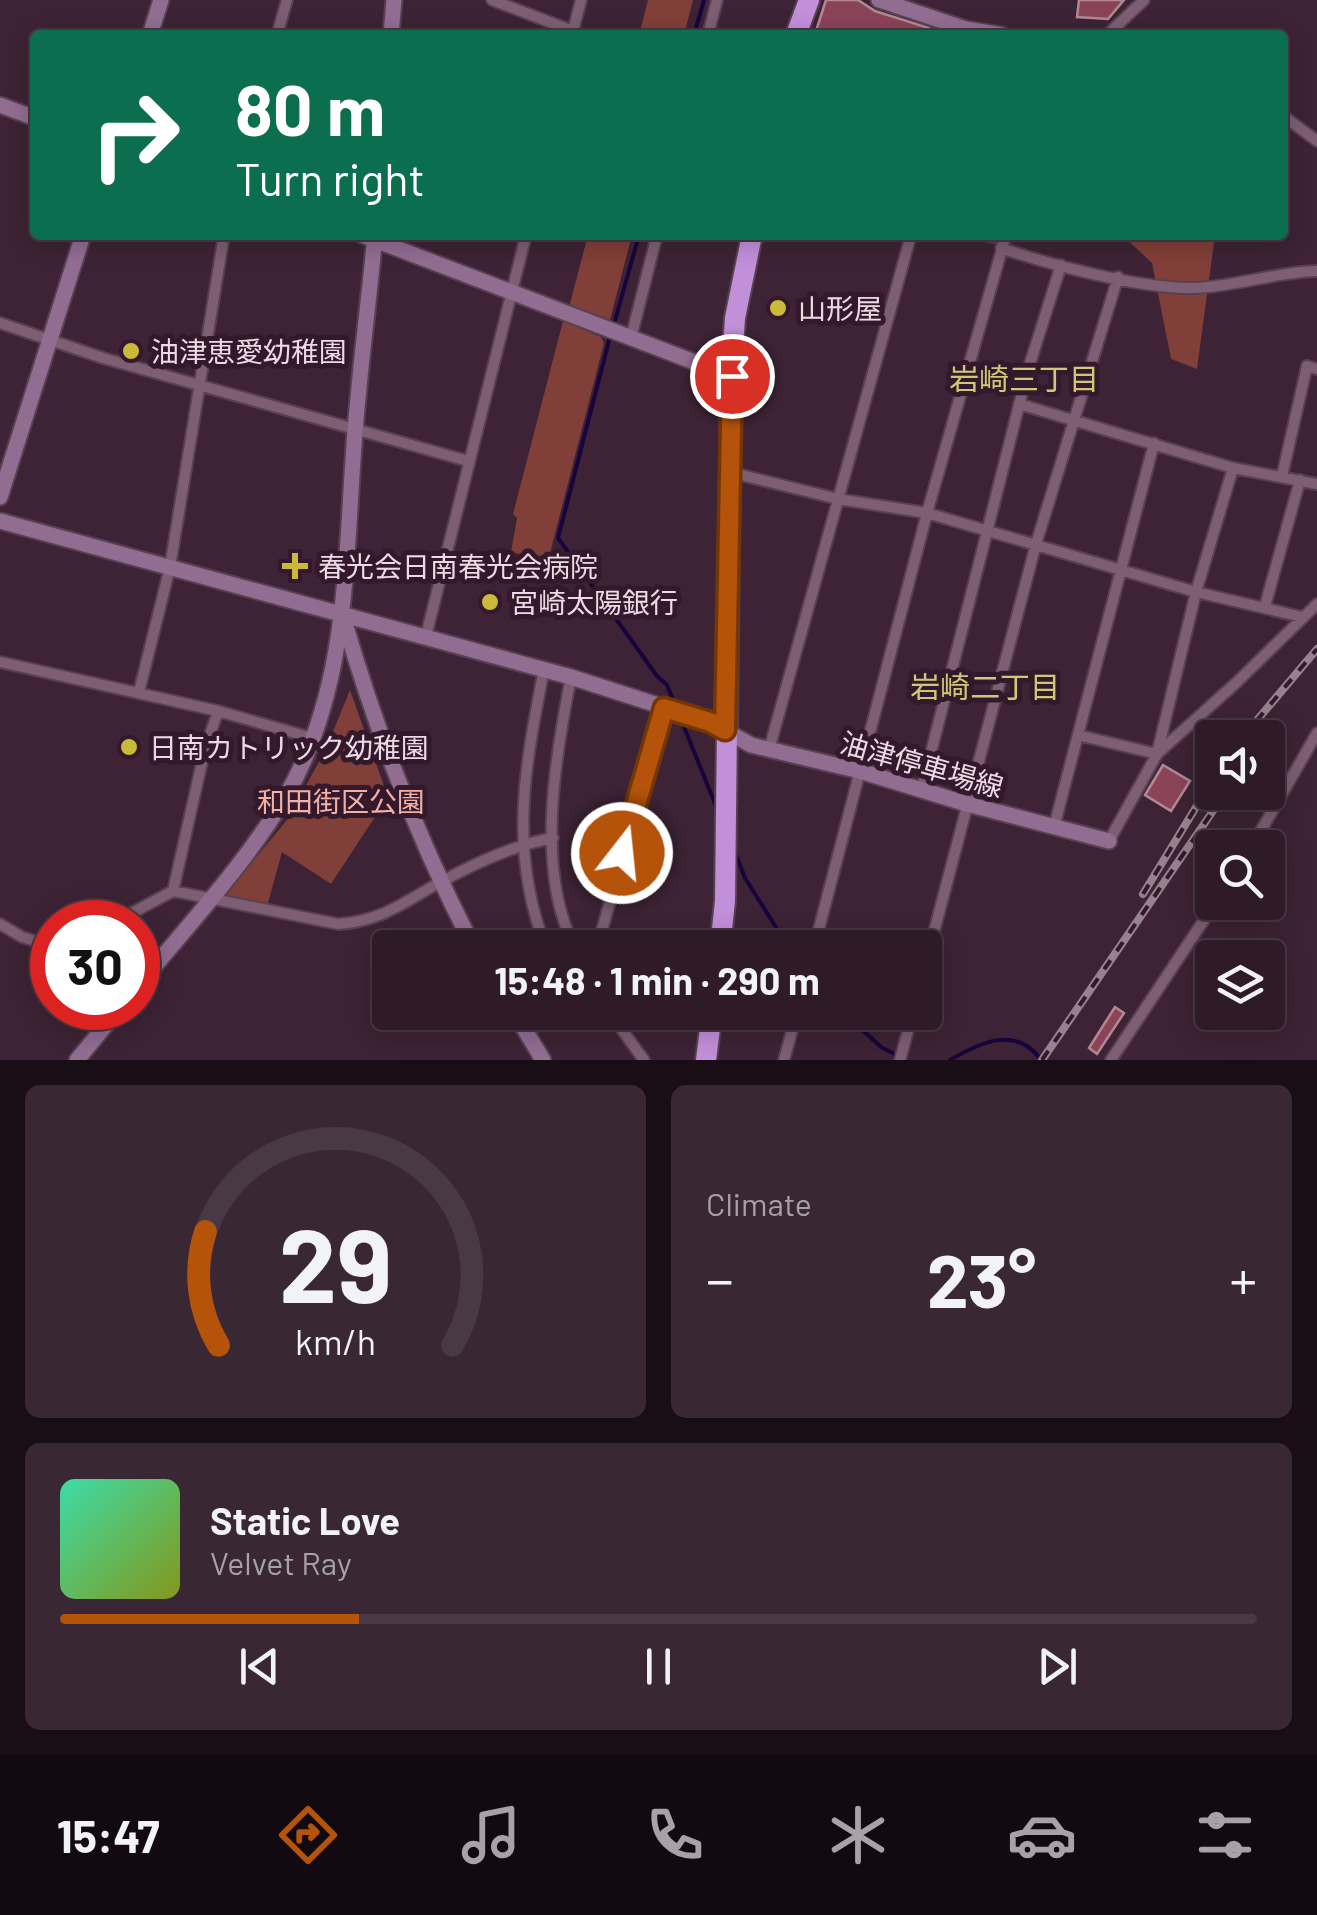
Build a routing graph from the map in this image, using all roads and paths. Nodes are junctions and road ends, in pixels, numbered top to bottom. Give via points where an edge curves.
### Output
1 (161, 0) edge
2 (287, 0) edge
3 (394, 0) edge
4 (492, 0) edge
5 (581, 0) edge
6 (717, 0) edge
7 (810, 0) edge
8 (879, 0) edge
9 (1144, 0) edge
10 (152, 30) edge
11 (278, 30) edge
12 (391, 30) edge
13 (565, 30) edge
14 (573, 30) edge
15 (709, 30) edge
16 (802, 30) edge
17 (966, 30) edge
18 (1113, 30) edge
19 (0, 105) edge
20 (30, 116) edge
21 (1288, 119) edge
22 (1317, 140) edge
23 (81, 240) edge
24 (223, 240) edge
25 (370, 240) edge
26 (380, 240) edge
27 (525, 240) edge
28 (655, 240) edge
29 (751, 240) edge
30 (910, 240) edge
31 (1004, 241) edge
32 (1061, 265) junction
33 (1316, 270) edge
34 (1118, 277) junction
35 (513, 292) junction
36 (0, 323) edge
37 (626, 336) junction
38 (48, 340) junction
39 (1317, 368) edge
40 (732, 376) junction
41 (198, 383) junction
42 (1019, 404) junction
43 (1074, 420) junction
44 (355, 431) junction
45 (1154, 443) junction
46 (468, 461) junction
47 (1232, 468) junction
48 (728, 471) junction
49 (1282, 476) junction
50 (1300, 480) junction
51 (1317, 484) edge
52 (0, 497) edge
53 (838, 498) junction
54 (927, 514) junction
55 (0, 521) edge
56 (987, 531) junction
57 (1036, 544) junction
58 (170, 567) junction
59 (1120, 568) junction
60 (1196, 592) junction
61 (1317, 604) edge
62 (1264, 606) junction
63 (342, 616) junction
64 (1302, 618) junction
65 (426, 636) junction
66 (0, 662) edge
67 (544, 669) junction
68 (571, 677) junction
69 (138, 692) junction
70 (664, 708) junction
71 (218, 711) junction
72 (725, 730) junction
73 (1317, 734) edge
74 (1078, 735) junction
75 (312, 738) junction
76 (770, 750) junction
77 (1157, 754) junction
78 (860, 771) junction
79 (922, 788) junction
80 (967, 804) junction
81 (1054, 827) junction
82 (1261, 830) edge
83 (553, 838) junction
84 (1109, 840) joint
85 (523, 844) junction
86 (440, 882) junction
87 (173, 891) junction
88 (210, 899) junction
89 (156, 900) edge
90 (1204, 920) edge
91 (0, 924) edge
92 (465, 930) edge
93 (540, 930) edge
94 (567, 930) edge
95 (602, 930) edge
96 (722, 930) edge
97 (819, 930) edge
98 (934, 930) edge
99 (30, 939) edge
100 (160, 959) edge
101 (102, 1030) edge
102 (622, 1030) edge
103 (710, 1030) edge
104 (792, 1030) edge
105 (908, 1030) edge
106 (526, 1031) edge
107 (77, 1060) edge
108 (543, 1060) edge
109 (644, 1060) edge
110 (706, 1060) edge
111 (784, 1060) edge
112 (900, 1060) edge
113 (1110, 1060) edge

1 - 10 street
2 - 11 street
3 - 12 street
4 - 13 street
5 - 14 street
6 - 15 street
7 - 16 highway
8 - 17 street
9 - 18 street
19 - 20 street
21 - 22 street
23 - 38 street
24 - 41 street
25 - 44 street
26 - 35 street
27 - 35 street
28 - 37 street
29 - 40 highway via 735,318
30 - 53 street
31 - 32 street
31 - 54 street
32 - 34 street
32 - 42 street
33 - 34 street via 1190,288
34 - 43 street
35 - 37 street
35 - 46 street
36 - 38 street
37 - 40 street
38 - 41 street
38 - 52 street
39 - 49 street via 1307,366
40 - 48 highway
41 - 44 street
41 - 58 street
42 - 43 street
42 - 56 street
43 - 45 street
43 - 57 street
44 - 46 street
44 - 63 street
45 - 47 street
45 - 59 street
46 - 65 street
47 - 49 street
47 - 60 street
48 - 53 street
48 - 72 highway
49 - 50 street
50 - 51 street
50 - 62 street
53 - 54 street
53 - 76 street
54 - 56 street
54 - 78 street
55 - 58 street, 油津停車場線
56 - 57 street
56 - 79 street
57 - 59 street
57 - 80 street
58 - 63 street, 油津停車場線
58 - 69 street
59 - 60 street
59 - 74 street
60 - 62 street
60 - 77 street
61 - 64 street
62 - 64 street
63 - 65 street, 油津停車場線
63 - 75 street
63 - 86 street via 392,770
64 - 77 street
65 - 67 street, 油津停車場線
66 - 69 street
67 - 68 street, 油津停車場線
67 - 85 street via 524,772
68 - 70 street, 油津停車場線
68 - 83 street
69 - 71 street
70 - 72 street, 油津停車場線
70 - 95 street
71 - 75 street
71 - 87 street
72 - 76 street, 油津停車場線
72 - 96 highway
73 - 82 street
74 - 77 street
74 - 81 street
75 - 88 street via 259,838
76 - 78 street, 油津停車場線
77 - 84 street
78 - 79 street, 油津停車場線
78 - 97 street
79 - 80 street, 油津停車場線
80 - 81 street, 油津停車場線
80 - 98 street
81 - 84 street, 油津停車場線
83 - 85 street
83 - 94 street
85 - 86 street
85 - 93 street
86 - 88 street via 360,923
86 - 92 street
87 - 88 street
87 - 89 street
88 - 100 street
90 - 113 street
91 - 99 street
101 - 107 street
102 - 109 street
103 - 110 highway
104 - 111 street
105 - 112 street
106 - 108 street

